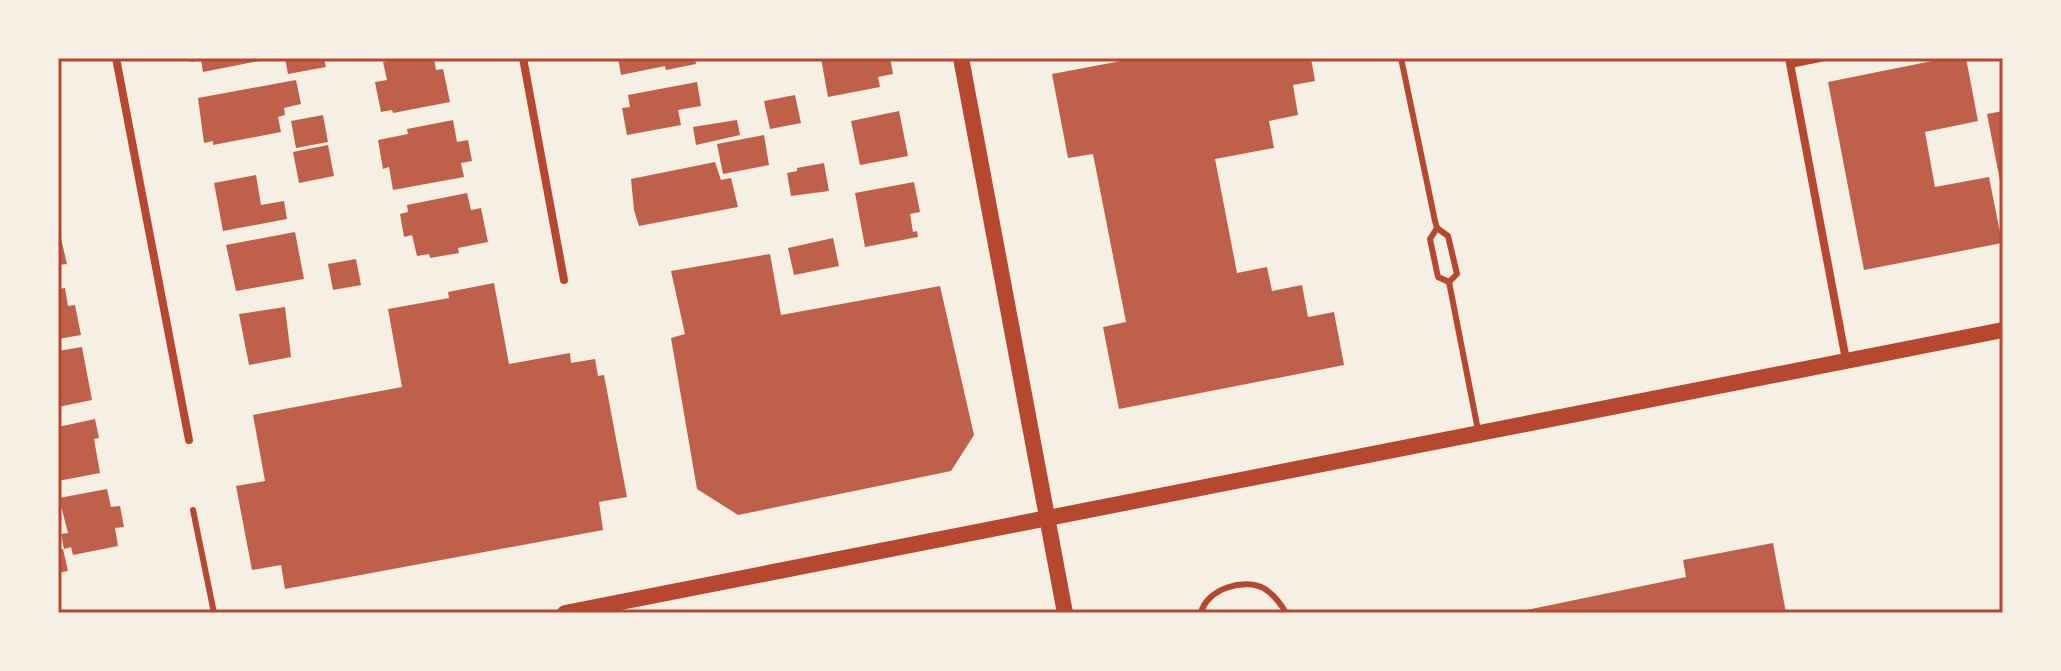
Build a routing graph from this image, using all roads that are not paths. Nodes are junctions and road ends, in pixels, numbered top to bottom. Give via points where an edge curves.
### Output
1 (116, 58) edge
2 (523, 58) edge
3 (961, 58) edge
4 (1401, 58) edge
5 (1825, 58) edge
6 (1790, 61) edge
7 (1437, 228) junction
8 (564, 280) dead end
9 (1449, 282) junction
10 (2003, 330) edge
11 (1846, 361) junction
12 (1479, 434) junction
13 (189, 440) dead end
14 (193, 510) dead end
15 (1047, 518) junction
16 (214, 613) edge
17 (565, 613) edge
18 (1065, 613) edge
19 (1201, 613) edge
20 (1286, 613) edge

1 - 13 street
2 - 8 street
3 - 15 main road
4 - 7 lane
5 - 6 lane
6 - 11 street
7 - 9 lane via 1430,239 1438,277
7 - 9 lane via 1448,236 1457,274
9 - 12 lane
10 - 11 main road
11 - 12 main road
12 - 15 main road
14 - 16 lane
15 - 17 main road
15 - 18 main road
19 - 20 lane via 1213,594 1246,584 1264,588

